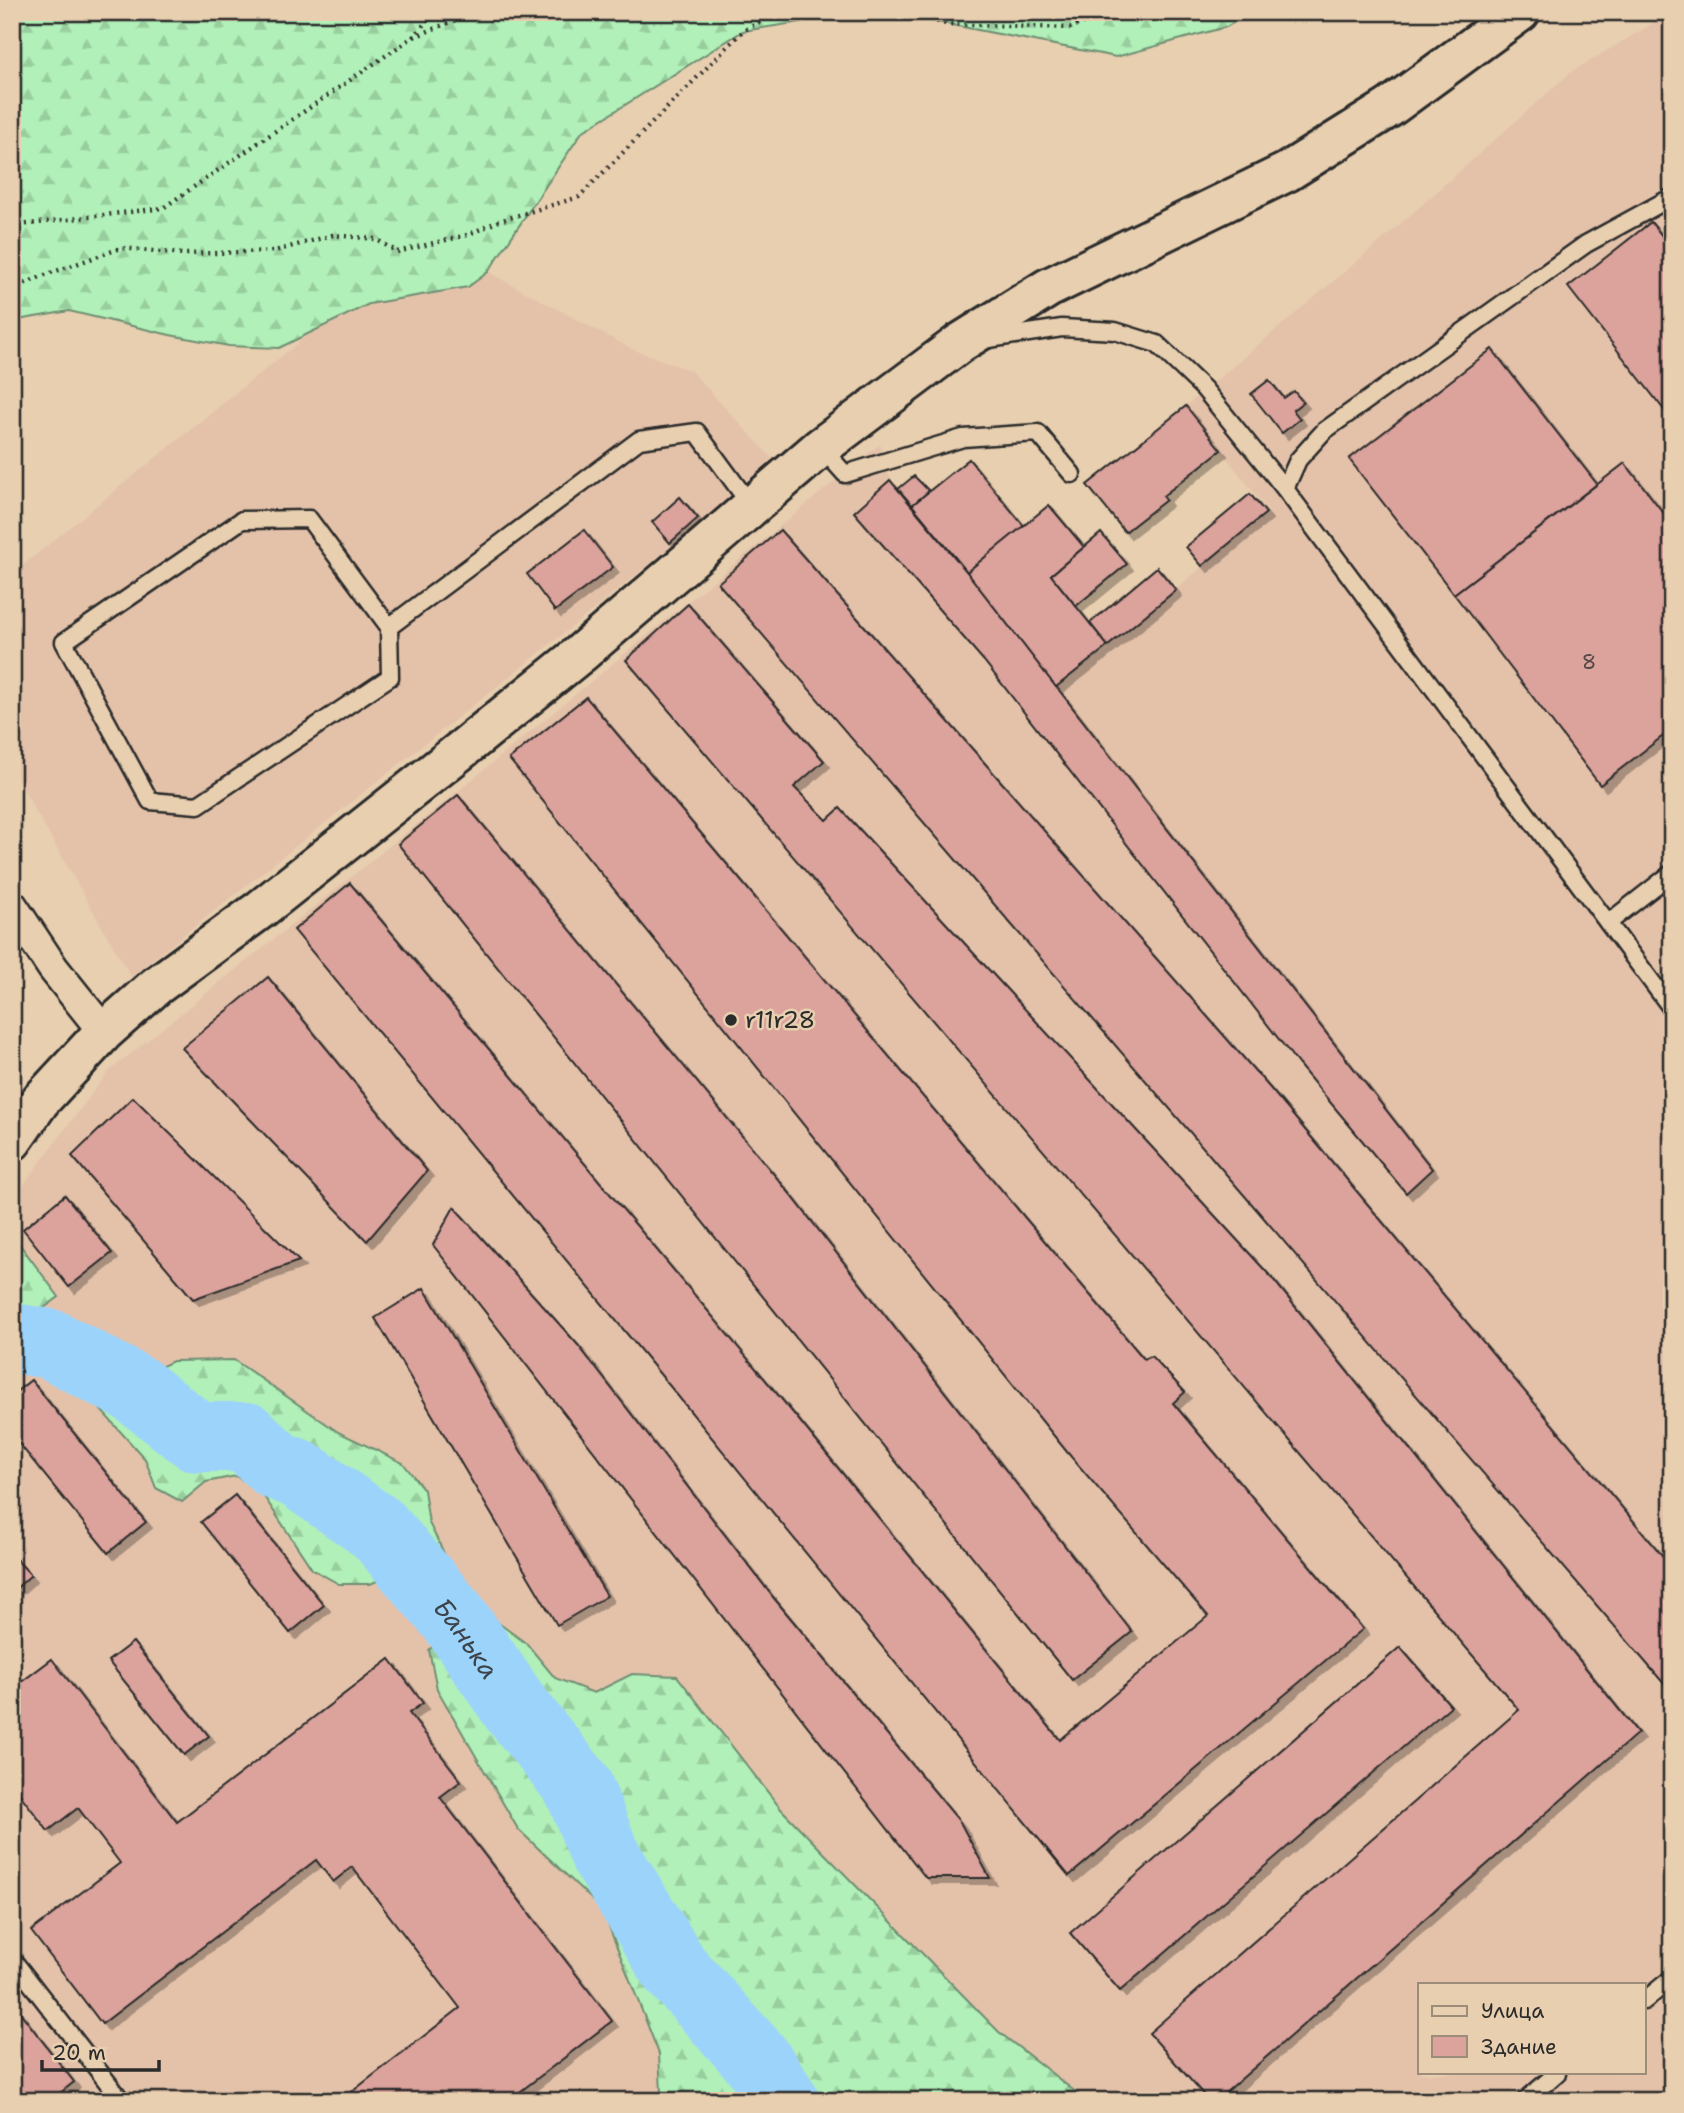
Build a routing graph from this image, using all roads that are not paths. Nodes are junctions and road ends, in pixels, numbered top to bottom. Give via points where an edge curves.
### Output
1 (1520, 12) edge
2 (1672, 197) edge
3 (960, 343) junction
4 (821, 447) junction
5 (1072, 474) dead end
6 (1285, 489) junction
7 (752, 507) junction
8 (389, 626) junction
9 (1672, 873) edge
10 (12, 906) edge
11 (1608, 923) junction
12 (1672, 1009) edge
13 (104, 1032) junction
14 (12, 1141) edge
15 (12, 1959) edge
16 (1672, 1978) edge
17 (1646, 1999) edge
18 (1556, 2074) edge
19 (122, 2101) edge
20 (1525, 2101) edge

1 - 3 main road via 1389,108 1287,172 1048,288
2 - 6 lane via 1586,244 1324,430 1298,460
3 - 4 main road
3 - 6 lane via 1062,328 1115,331 1157,344 1204,389
4 - 5 lane via 845,474 963,438 1038,433
4 - 7 main road
6 - 11 lane
7 - 8 lane via 697,432 639,440
7 - 13 main road via 580,654 261,909 156,986
8 - 8 lane via 309,519 242,520 64,642 150,801 198,805 390,677
9 - 11 lane
10 - 13 street
11 - 12 lane
13 - 14 main road via 40,1101
15 - 19 lane
16 - 17 lane
18 - 20 lane

